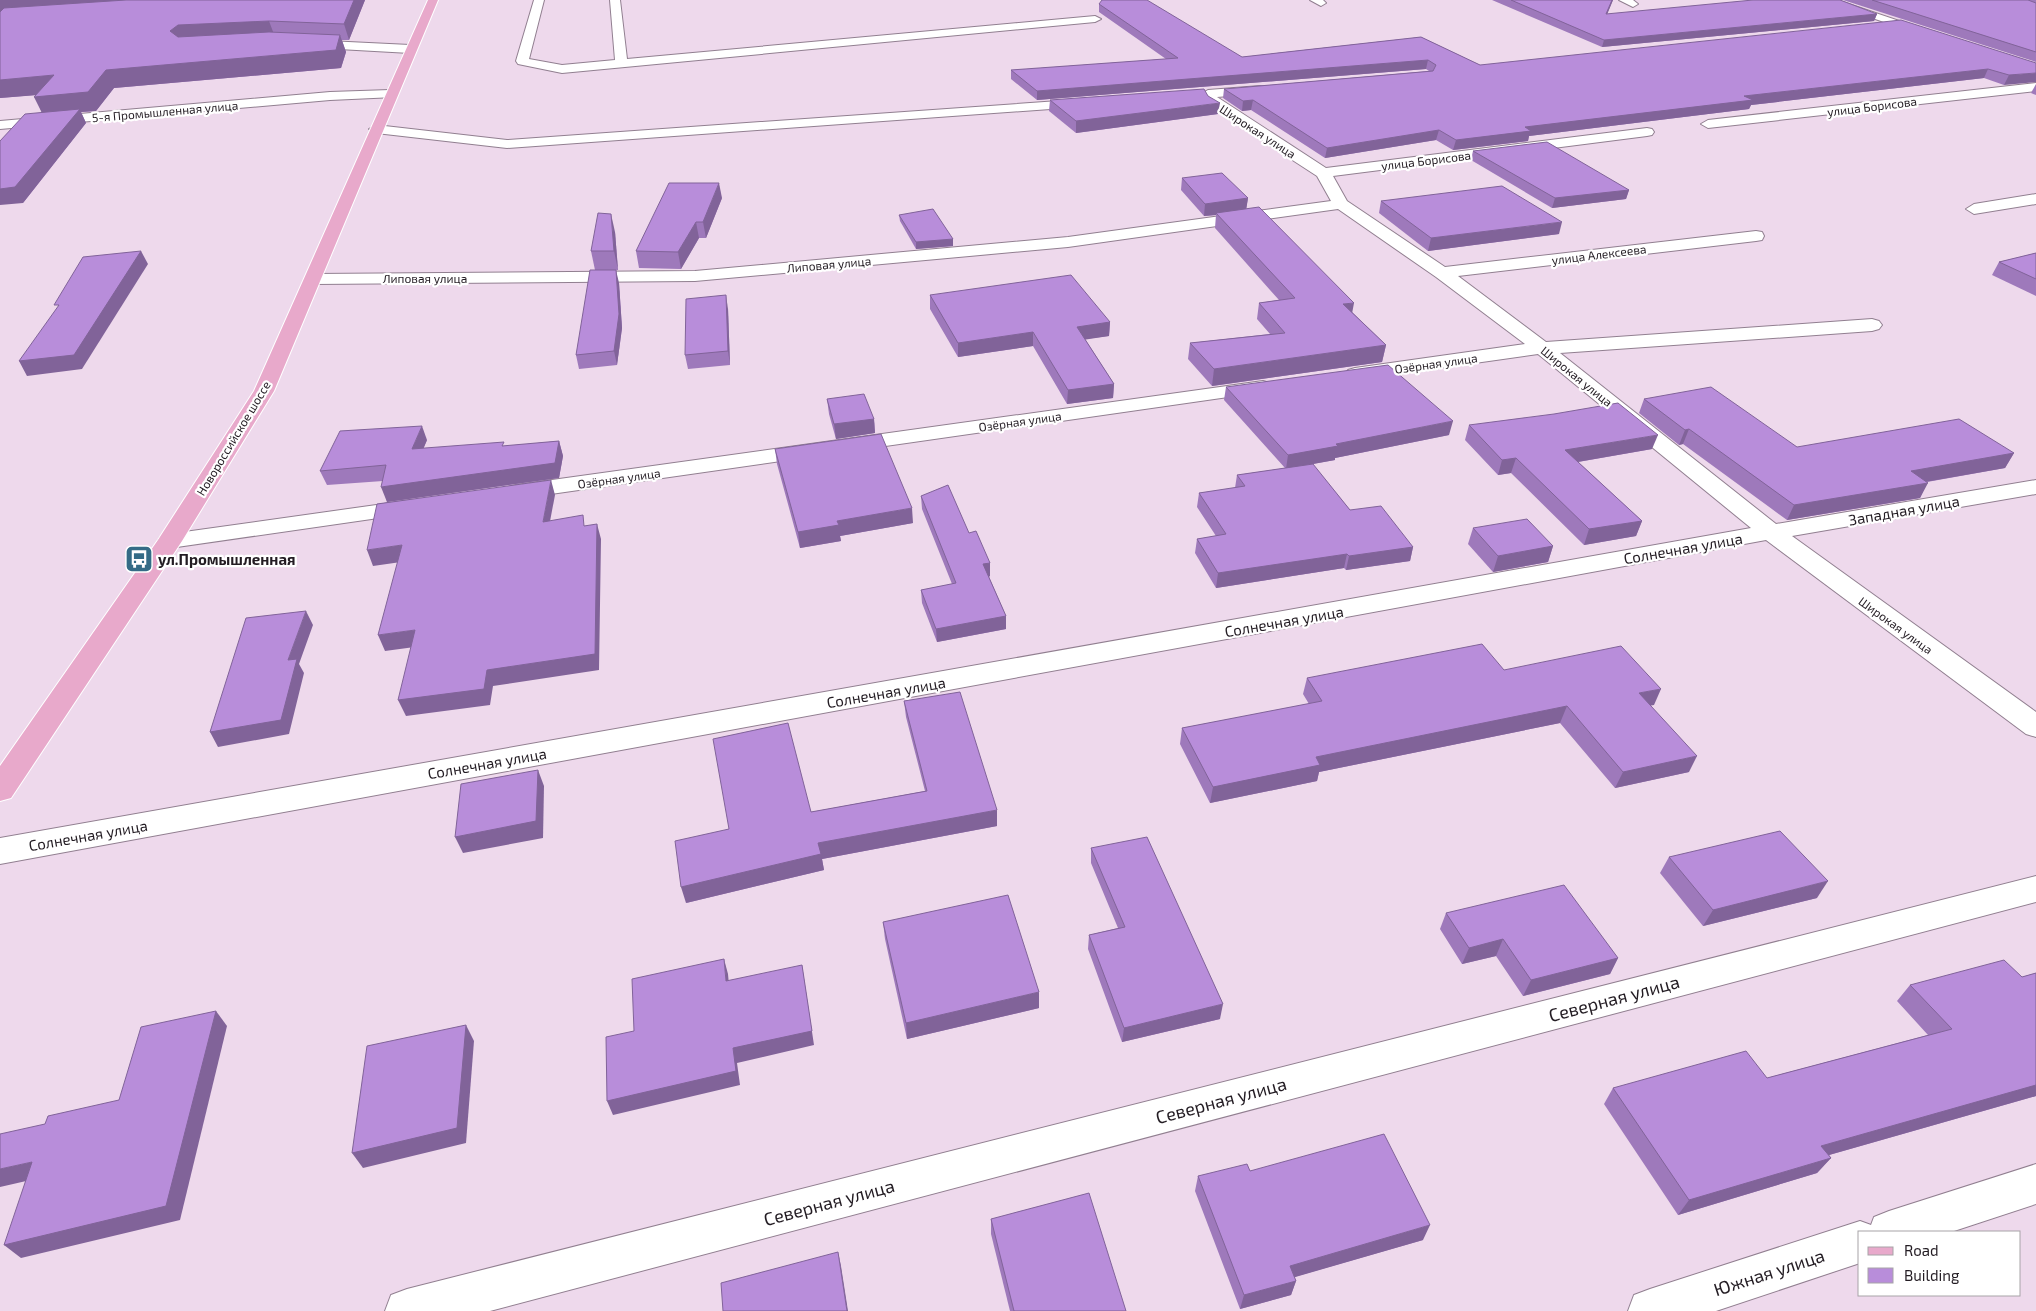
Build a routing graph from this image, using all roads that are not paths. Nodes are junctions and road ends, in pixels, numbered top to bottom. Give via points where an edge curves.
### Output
1 (432, 0) edge
2 (539, 0) edge
3 (615, 0) edge
4 (1826, 0) edge
5 (1095, 19) dead end
6 (1898, 24) junction
7 (1868, 27) edge
8 (1935, 36) edge
9 (294, 44) edge
10 (410, 49) junction
11 (621, 63) junction
12 (2036, 87) edge
13 (1277, 88) edge
14 (390, 94) junction
15 (1099, 102) edge
16 (1708, 124) edge
17 (0, 125) edge
18 (376, 129) junction
19 (1647, 132) edge
20 (1323, 173) junction
21 (2036, 199) edge
22 (1341, 204) junction
23 (1974, 209) dead end
24 (1756, 236) dead end
25 (1442, 273) junction
26 (314, 279) junction
27 (1872, 325) dead end
28 (1542, 348) junction
29 (1335, 377) edge
30 (1285, 384) edge
31 (2036, 487) edge
32 (496, 495) edge
33 (437, 503) edge
34 (1771, 532) junction
35 (170, 541) junction
36 (2036, 728) edge
37 (0, 790) edge
38 (0, 851) edge
39 (2036, 889) edge
40 (2036, 1184) edge
41 (1892, 1231) edge
42 (1858, 1243) edge
43 (407, 1311) edge
44 (1650, 1311) edge

1 - 10 main road, Новороссийское шоссе
2 - 11 street via 522,61 562,70
3 - 11 street
4 - 6 street
5 - 11 street
6 - 7 street
6 - 8 street
9 - 10 street
10 - 14 main road, Новороссийское шоссе
12 - 16 street, улица Борисова
13 - 20 street, Широкая улица via 1206,97
14 - 17 street, 5-я Промышленная улица via 330,96
14 - 18 main road, Новороссийское шоссе
15 - 18 street via 507,144
18 - 26 main road, Новороссийское шоссе
19 - 20 street, улица Борисова
20 - 22 street, Широкая улица
21 - 23 street
22 - 25 street, Широкая улица
22 - 26 street, Липовая улица via 1068,242 694,276
24 - 25 street, улица Алексеева
25 - 28 street, Широкая улица
26 - 35 main road, Новороссийское шоссе via 264,391
27 - 28 street, Озёрная улица
28 - 29 street, Озёрная улица
28 - 34 street, Широкая улица
30 - 32 street, Озёрная улица
31 - 34 street, Западная улица
33 - 35 street
34 - 36 street, Широкая улица
34 - 38 street, Солнечная улица
35 - 37 main road, Новороссийское шоссе
39 - 43 street, Северная улица
40 - 41 street
42 - 44 street, Южная улица

